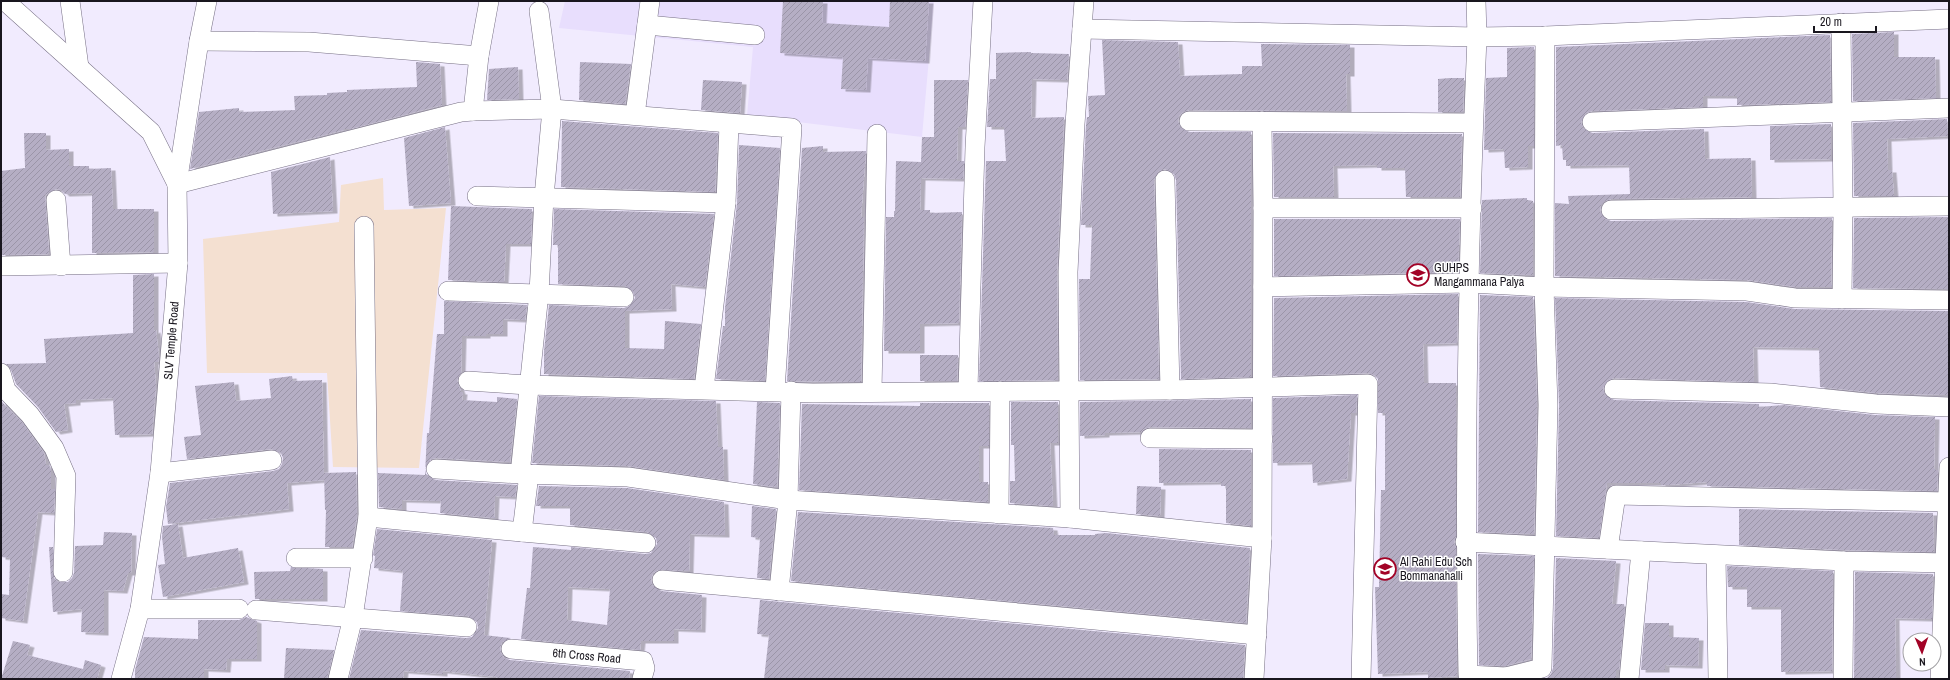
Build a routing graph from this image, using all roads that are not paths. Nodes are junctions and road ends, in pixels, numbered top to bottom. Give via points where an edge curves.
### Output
1 (6, 1) edge
2 (70, 1) edge
3 (207, 1) edge
4 (489, 1) edge
5 (650, 1) edge
6 (983, 1) edge
7 (1084, 1) edge
8 (1476, 1) edge
9 (539, 11) dead end
10 (1949, 19) edge
11 (1841, 23) junction
12 (647, 25) junction
13 (1082, 29) junction
14 (755, 35) dead end
15 (1544, 36) junction
16 (1477, 37) junction
17 (199, 41) junction
18 (479, 56) junction
19 (79, 67) junction
20 (1949, 108) edge
21 (552, 109) junction
22 (473, 111) junction
23 (1842, 111) junction
24 (635, 115) junction
25 (1189, 121) dead end
26 (1262, 121) junction
27 (1592, 122) dead end
28 (1473, 123) junction
29 (729, 124) junction
30 (877, 134) dead end
31 (1165, 180) dead end
32 (177, 184) junction
33 (477, 196) dead end
34 (544, 197) junction
35 (56, 200) dead end
36 (726, 203) junction
37 (1949, 206) edge
38 (1263, 208) junction
39 (1472, 208) junction
40 (1843, 208) junction
41 (1611, 210) dead end
42 (364, 226) dead end
43 (178, 263) junction
44 (1, 266) edge
45 (60, 266) junction
46 (1469, 283) junction
47 (1263, 287) junction
48 (1544, 287) junction
49 (448, 291) dead end
50 (539, 293) junction
51 (624, 297) dead end
52 (1842, 299) junction
53 (1949, 300) edge
54 (1, 373) edge
55 (468, 381) dead end
56 (528, 385) junction
57 (1264, 386) junction
58 (704, 389) junction
59 (1614, 389) dead end
60 (968, 390) junction
61 (1000, 390) junction
62 (1170, 390) junction
63 (783, 391) junction
64 (1069, 391) junction
65 (872, 392) junction
66 (1949, 407) edge
67 (1150, 438) dead end
68 (1263, 439) junction
69 (272, 460) dead end
70 (1949, 467) edge
71 (436, 469) dead end
72 (160, 472) junction
73 (525, 474) junction
74 (788, 500) junction
75 (1948, 502) edge
76 (999, 514) junction
77 (368, 517) junction
78 (1070, 518) junction
79 (522, 532) junction
80 (1262, 538) junction
81 (1465, 542) junction
82 (646, 543) dead end
83 (1544, 546) junction
84 (1608, 549) junction
85 (1641, 551) junction
86 (1716, 555) junction
87 (296, 558) dead end
88 (363, 558) junction
89 (1844, 561) junction
90 (1946, 563) edge
91 (63, 572) dead end
92 (662, 580) dead end
93 (779, 591) junction
94 (140, 609) junction
95 (353, 617) junction
96 (467, 627) dead end
97 (1257, 635) junction
98 (511, 649) dead end
99 (1506, 678) edge
100 (121, 679) edge
101 (338, 679) edge
102 (642, 679) edge
103 (1254, 679) edge
104 (1361, 679) edge
105 (1629, 679) edge
106 (1718, 679) edge
107 (1842, 679) edge
108 (1940, 679) edge

1 - 19 street
2 - 19 street
3 - 17 street, SLV Temple Road
4 - 18 street
5 - 12 street
6 - 60 street via 975,147
7 - 13 street
8 - 16 street
9 - 21 street
10 - 11 street
11 - 15 street
11 - 23 street
12 - 14 street
12 - 24 street
13 - 16 street
13 - 64 street via 1068,272
15 - 16 street
15 - 48 street
16 - 28 street
17 - 18 street via 309,42
17 - 32 street, SLV Temple Road
18 - 22 street
19 - 32 street via 151,132
20 - 23 street
21 - 22 street
21 - 24 street
21 - 34 street
22 - 32 street
23 - 27 street
23 - 40 street
24 - 29 street
25 - 26 street
26 - 28 street
26 - 38 street
28 - 39 street
29 - 36 street
29 - 63 street via 792,128
30 - 65 street
31 - 62 street
32 - 43 street, SLV Temple Road
33 - 34 street
34 - 36 street
34 - 50 street
35 - 45 street
36 - 58 street
37 - 40 street
38 - 39 street
38 - 47 street
39 - 46 street
40 - 41 street
40 - 52 street
42 - 77 street
43 - 45 street
43 - 72 street, SLV Temple Road
44 - 45 street
46 - 47 street
46 - 48 street
46 - 81 street
47 - 57 street
48 - 52 street via 1747,291 1795,298
48 - 83 street via 1548,405
49 - 50 street
50 - 51 street
50 - 56 street
52 - 53 street
54 - 91 street via 6,390 30,415 54,448 66,476
55 - 56 street
56 - 58 street
56 - 73 street
57 - 62 street
57 - 68 street
57 - 104 street via 1368,384
58 - 63 street
59 - 66 street via 1771,393 1876,404
60 - 61 street
60 - 65 street
61 - 64 street
61 - 76 street
62 - 64 street
63 - 65 street
63 - 74 street
64 - 78 street
67 - 68 street
68 - 80 street
69 - 72 street
70 - 75 street
71 - 73 street
72 - 94 street, SLV Temple Road
73 - 74 street via 628,477
73 - 79 street
74 - 76 street
74 - 93 street
75 - 84 street via 1616,494
75 - 90 street
76 - 78 street
77 - 79 street
77 - 88 street
78 - 80 street
79 - 82 street
80 - 97 street
81 - 83 street
81 - 99 street via 1468,675
83 - 84 street
83 - 99 street via 1542,668
84 - 85 street
85 - 86 street
85 - 105 street
86 - 89 street
86 - 106 street
87 - 88 street
88 - 95 street
89 - 90 street
89 - 107 street
90 - 108 street
92 - 93 street
93 - 97 street
94 - 95 street via 247,610
94 - 100 street, SLV Temple Road
95 - 96 street
95 - 101 street
97 - 103 street
98 - 102 street, 6th Cross Road via 643,661 645,668

